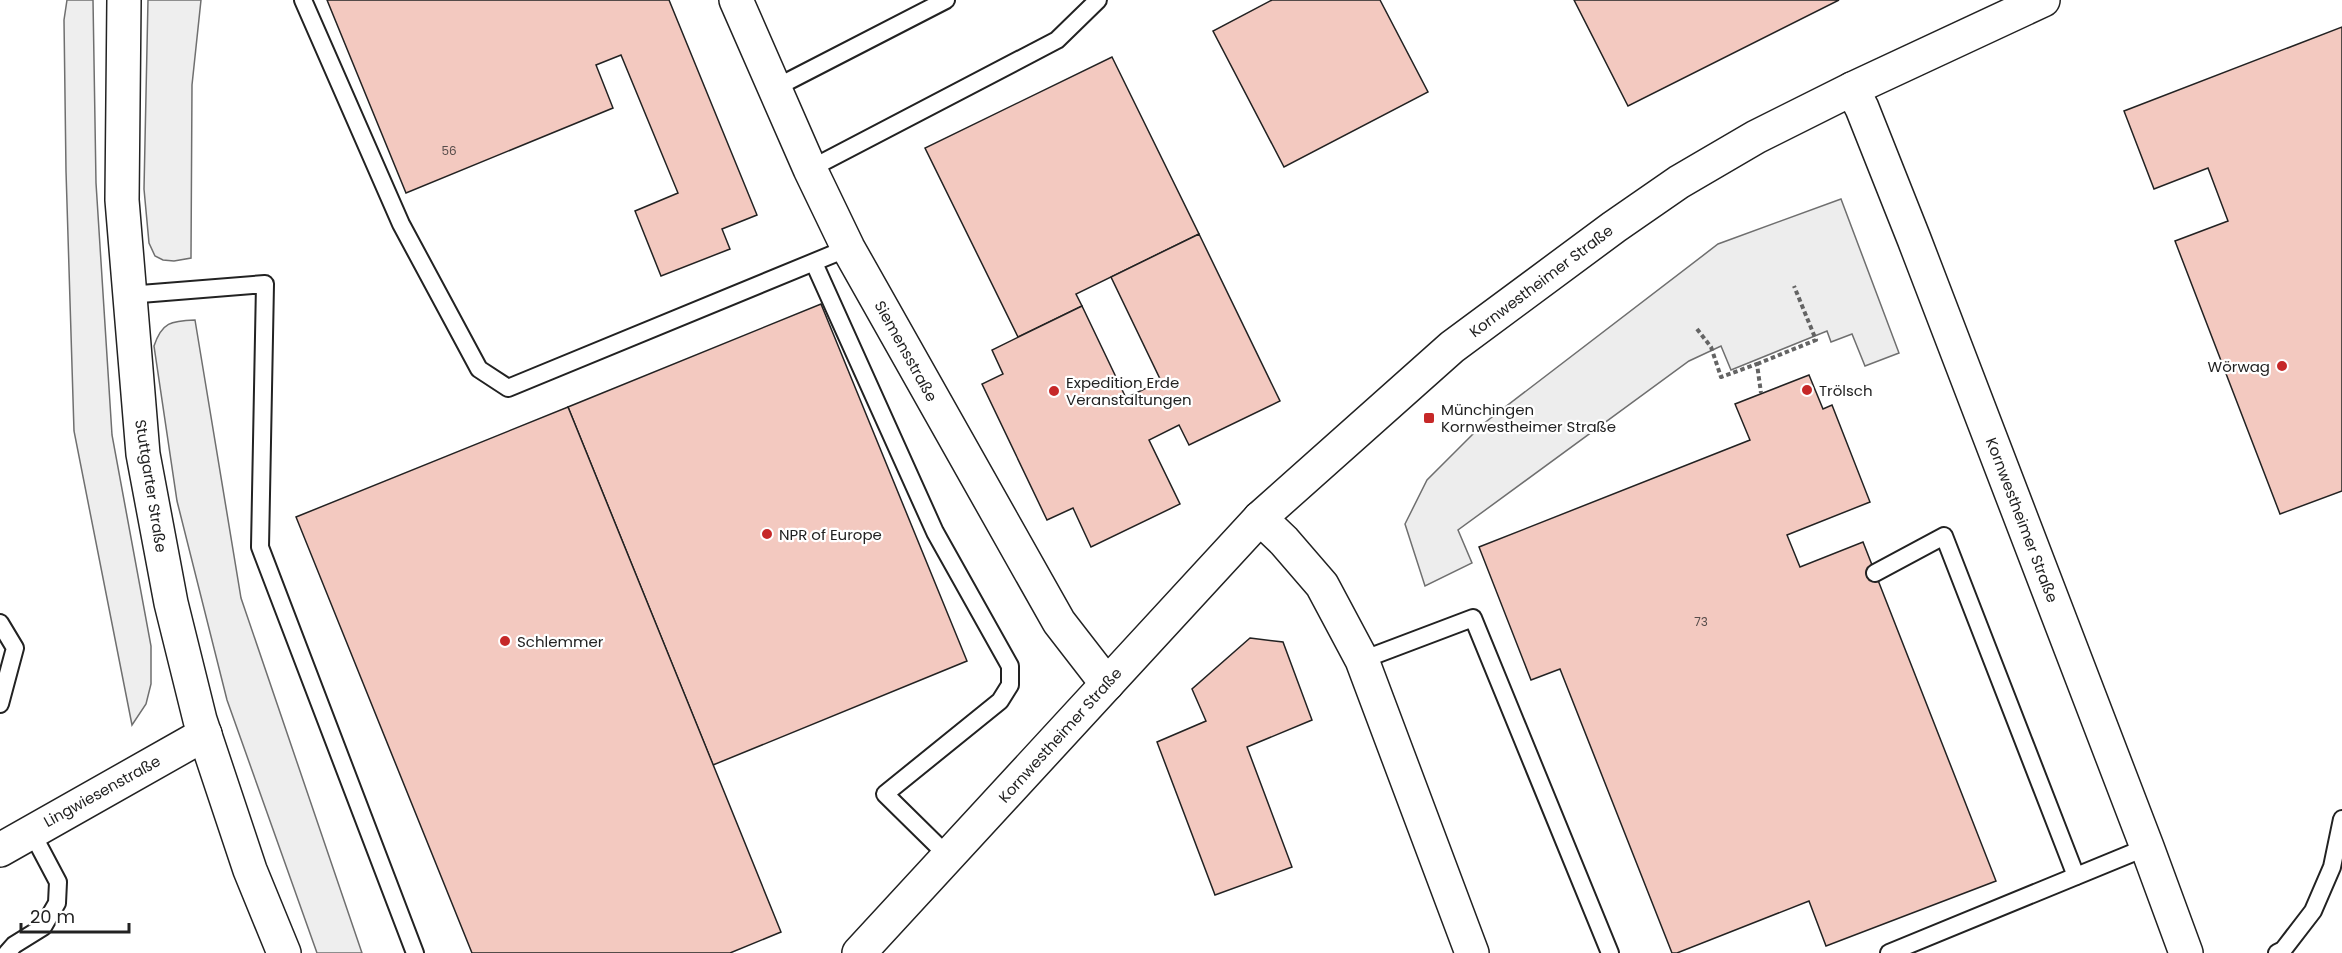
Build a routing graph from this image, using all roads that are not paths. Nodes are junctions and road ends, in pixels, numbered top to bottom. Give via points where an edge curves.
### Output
1 (124, 0) edge
2 (303, 0) edge
3 (736, 0) edge
4 (946, 0) edge
5 (1098, 0) edge
6 (2043, 0) edge
7 (775, 88) junction
8 (1852, 89) junction
9 (810, 169) junction
10 (848, 248) junction
11 (814, 263) junction
12 (128, 295) junction
13 (1260, 518) junction
14 (1875, 573) dead end
15 (0, 623) edge
16 (1362, 660) junction
17 (1107, 684) junction
18 (0, 704) edge
19 (205, 734) junction
20 (2342, 819) edge
21 (31, 831) junction
22 (2147, 847) junction
23 (0, 850) edge
24 (949, 856) junction
25 (2076, 876) junction
26 (863, 952) edge
27 (7, 953) edge
28 (284, 953) edge
29 (415, 953) edge
30 (1472, 953) edge
31 (1610, 953) edge
32 (1889, 953) edge
33 (2186, 953) edge
34 (2277, 953) edge

1 - 12 street, Stuttgarter Straße via 122,200
2 - 11 lane via 400,224 479,369 508,388
3 - 7 street, Siemensstraße
4 - 7 lane
5 - 9 lane via 1057,40
6 - 8 street, Kornwestheimer Straße
7 - 9 street, Siemensstraße
8 - 13 street, Kornwestheimer Straße via 1756,137 1679,182 1614,227 1452,347
8 - 22 street, Kornwestheimer Straße via 1919,250
9 - 10 street, Siemensstraße
10 - 11 lane
10 - 17 street, Siemensstraße via 1059,622
11 - 24 lane via 935,532 1010,666 1010,685 1000,700 885,794
12 - 19 street, Stuttgarter Straße via 143,454 171,603
12 - 29 lane via 265,284 260,547
13 - 16 street via 1322,585
13 - 17 street, Kornwestheimer Straße
14 - 25 lane via 1944,536
15 - 18 lane via 15,648
16 - 30 street
16 - 31 lane via 1473,618
17 - 24 street, Kornwestheimer Straße
19 - 21 street, Lingwiesenstraße
19 - 28 street, Stuttgarter Straße via 250,870
20 - 34 lane via 2332,867 2313,911
21 - 23 street, Lingwiesenstraße
21 - 27 lane via 58,882 57,903 43,927
22 - 25 lane
22 - 33 street, Kornwestheimer Straße
24 - 26 street, Kornwestheimer Straße
25 - 32 lane

